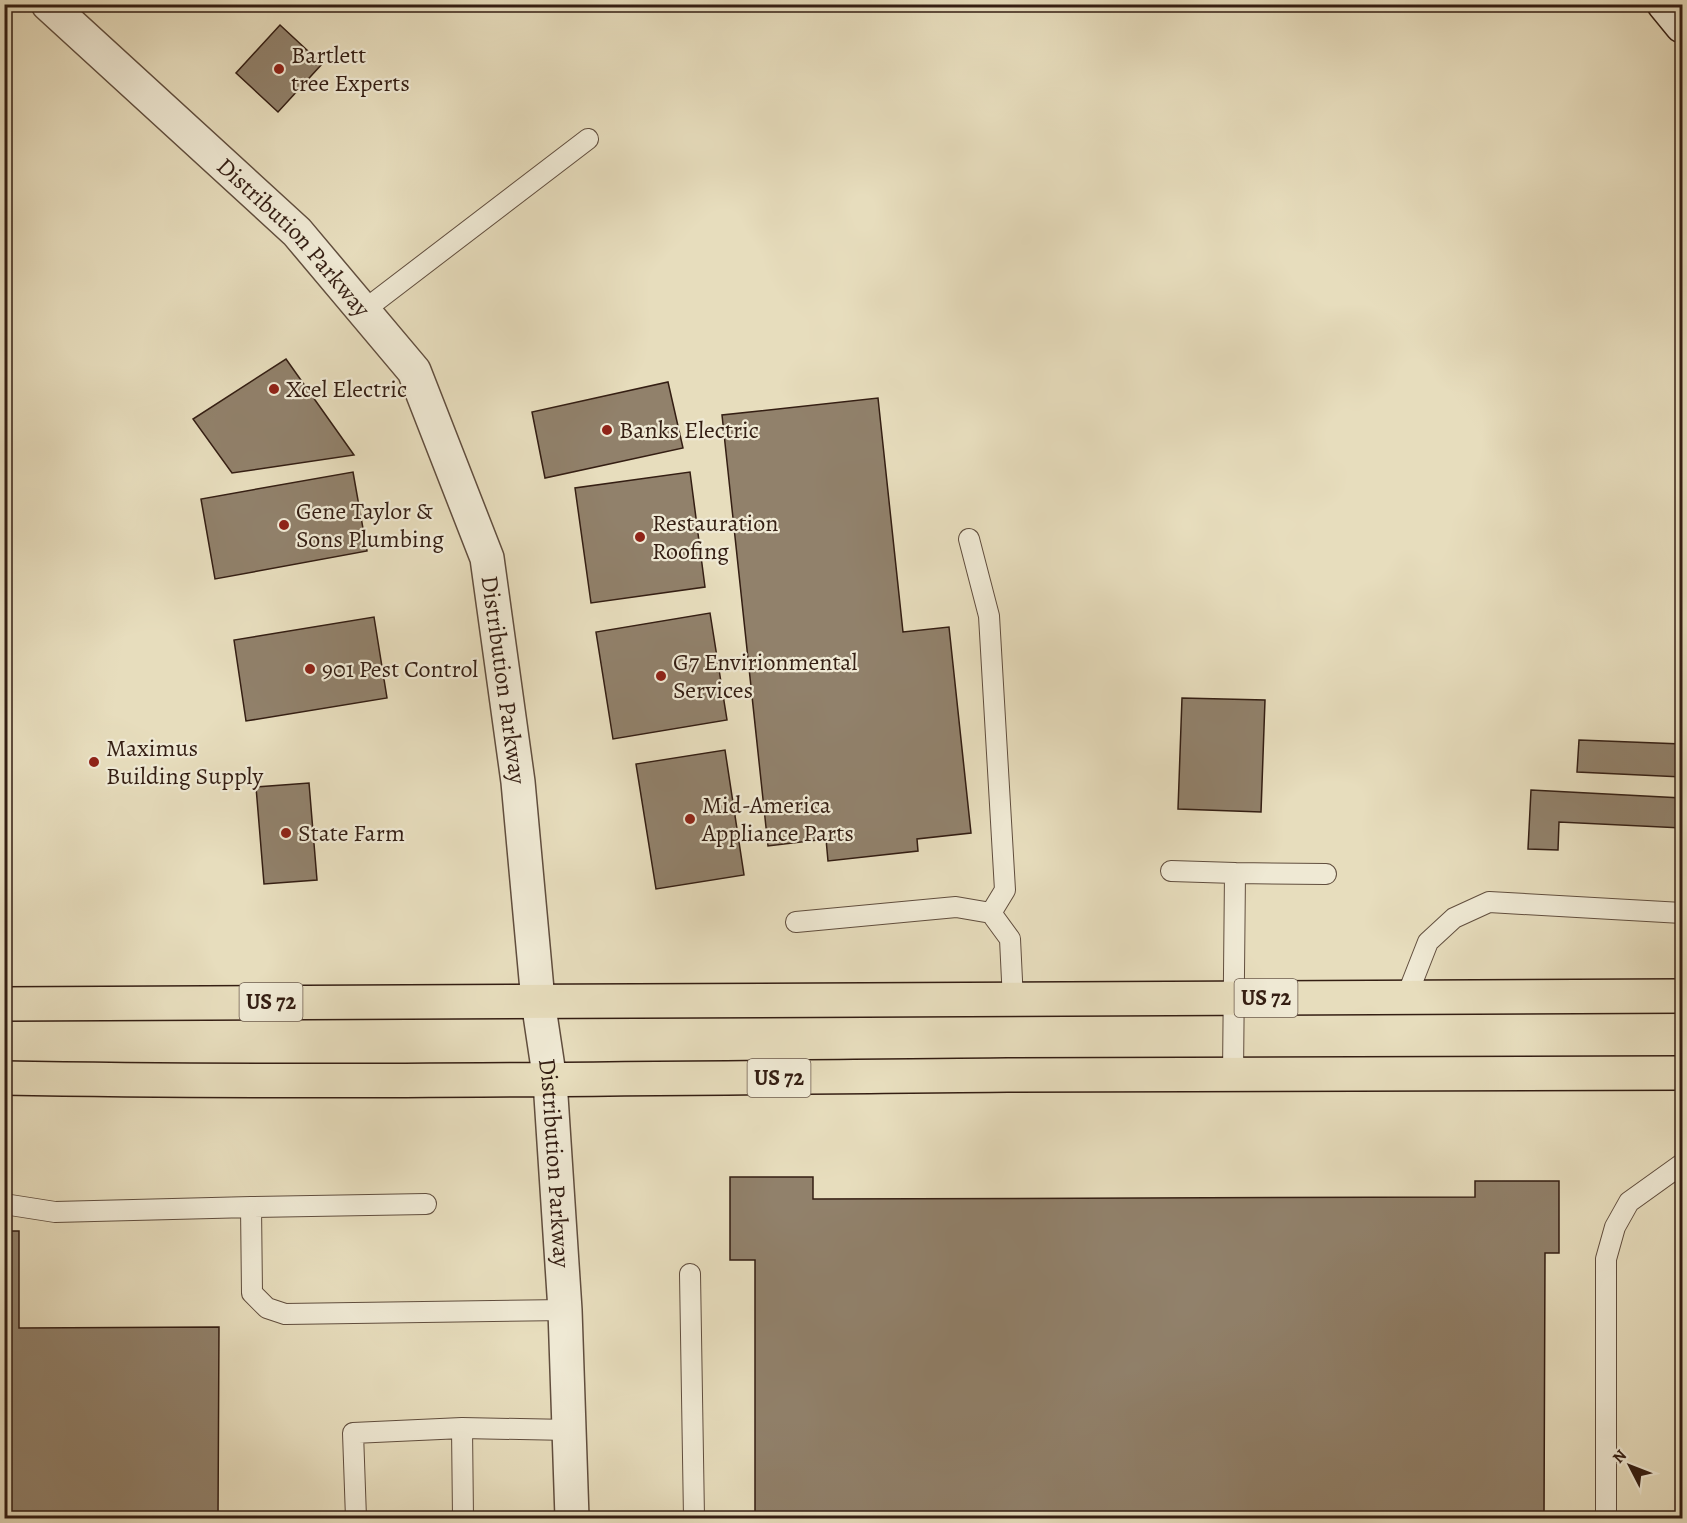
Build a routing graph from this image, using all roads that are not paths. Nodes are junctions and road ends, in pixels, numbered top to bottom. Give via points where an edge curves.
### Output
1 (48, 4) edge
2 (1664, 4) edge
3 (1683, 26) edge
4 (588, 139) dead end
5 (363, 310) junction
6 (969, 539) dead end
7 (1171, 871) dead end
8 (1235, 873) junction
9 (1326, 874) dead end
10 (991, 913) junction
11 (1683, 913) edge
12 (796, 922) dead end
13 (1683, 996) edge
14 (1233, 998) junction
15 (1406, 998) junction
16 (538, 1001) junction
17 (1013, 1001) junction
18 (4, 1004) edge
19 (1683, 1073) edge
20 (1233, 1074) junction
21 (4, 1078) edge
22 (550, 1082) junction
23 (1683, 1164) edge
24 (4, 1204) edge
25 (426, 1204) dead end
26 (252, 1207) junction
27 (690, 1274) dead end
28 (565, 1310) junction
29 (462, 1428) junction
30 (569, 1430) junction
31 (356, 1518) edge
32 (463, 1518) edge
33 (572, 1518) edge
34 (694, 1518) edge
35 (1606, 1518) edge

1 - 5 street, Distribution Parkway via 297,232
2 - 3 street
4 - 5 lane
5 - 16 street, Distribution Parkway via 414,371 487,558 518,782
6 - 10 lane via 989,616 1005,890
7 - 8 lane
8 - 9 lane
8 - 14 lane
10 - 12 lane via 956,907
10 - 17 lane via 1010,939
11 - 15 lane via 1489,902 1454,918 1428,942
13 - 15 main road, US 72
14 - 15 main road, US 72
14 - 17 main road, US 72
14 - 20 lane
16 - 17 main road, US 72
16 - 18 main road, US 72
16 - 22 street, Distribution Parkway
19 - 20 main road, US 72
20 - 22 main road, US 72
21 - 22 main road, US 72
22 - 28 street, Distribution Parkway
23 - 35 lane via 1629,1202 1615,1227 1606,1259
24 - 26 lane via 55,1212
25 - 26 lane
26 - 28 lane via 252,1293 267,1308 285,1314
27 - 34 lane
28 - 30 street, Distribution Parkway
29 - 30 lane
29 - 31 lane via 353,1432
29 - 32 lane
30 - 33 street, Distribution Parkway

